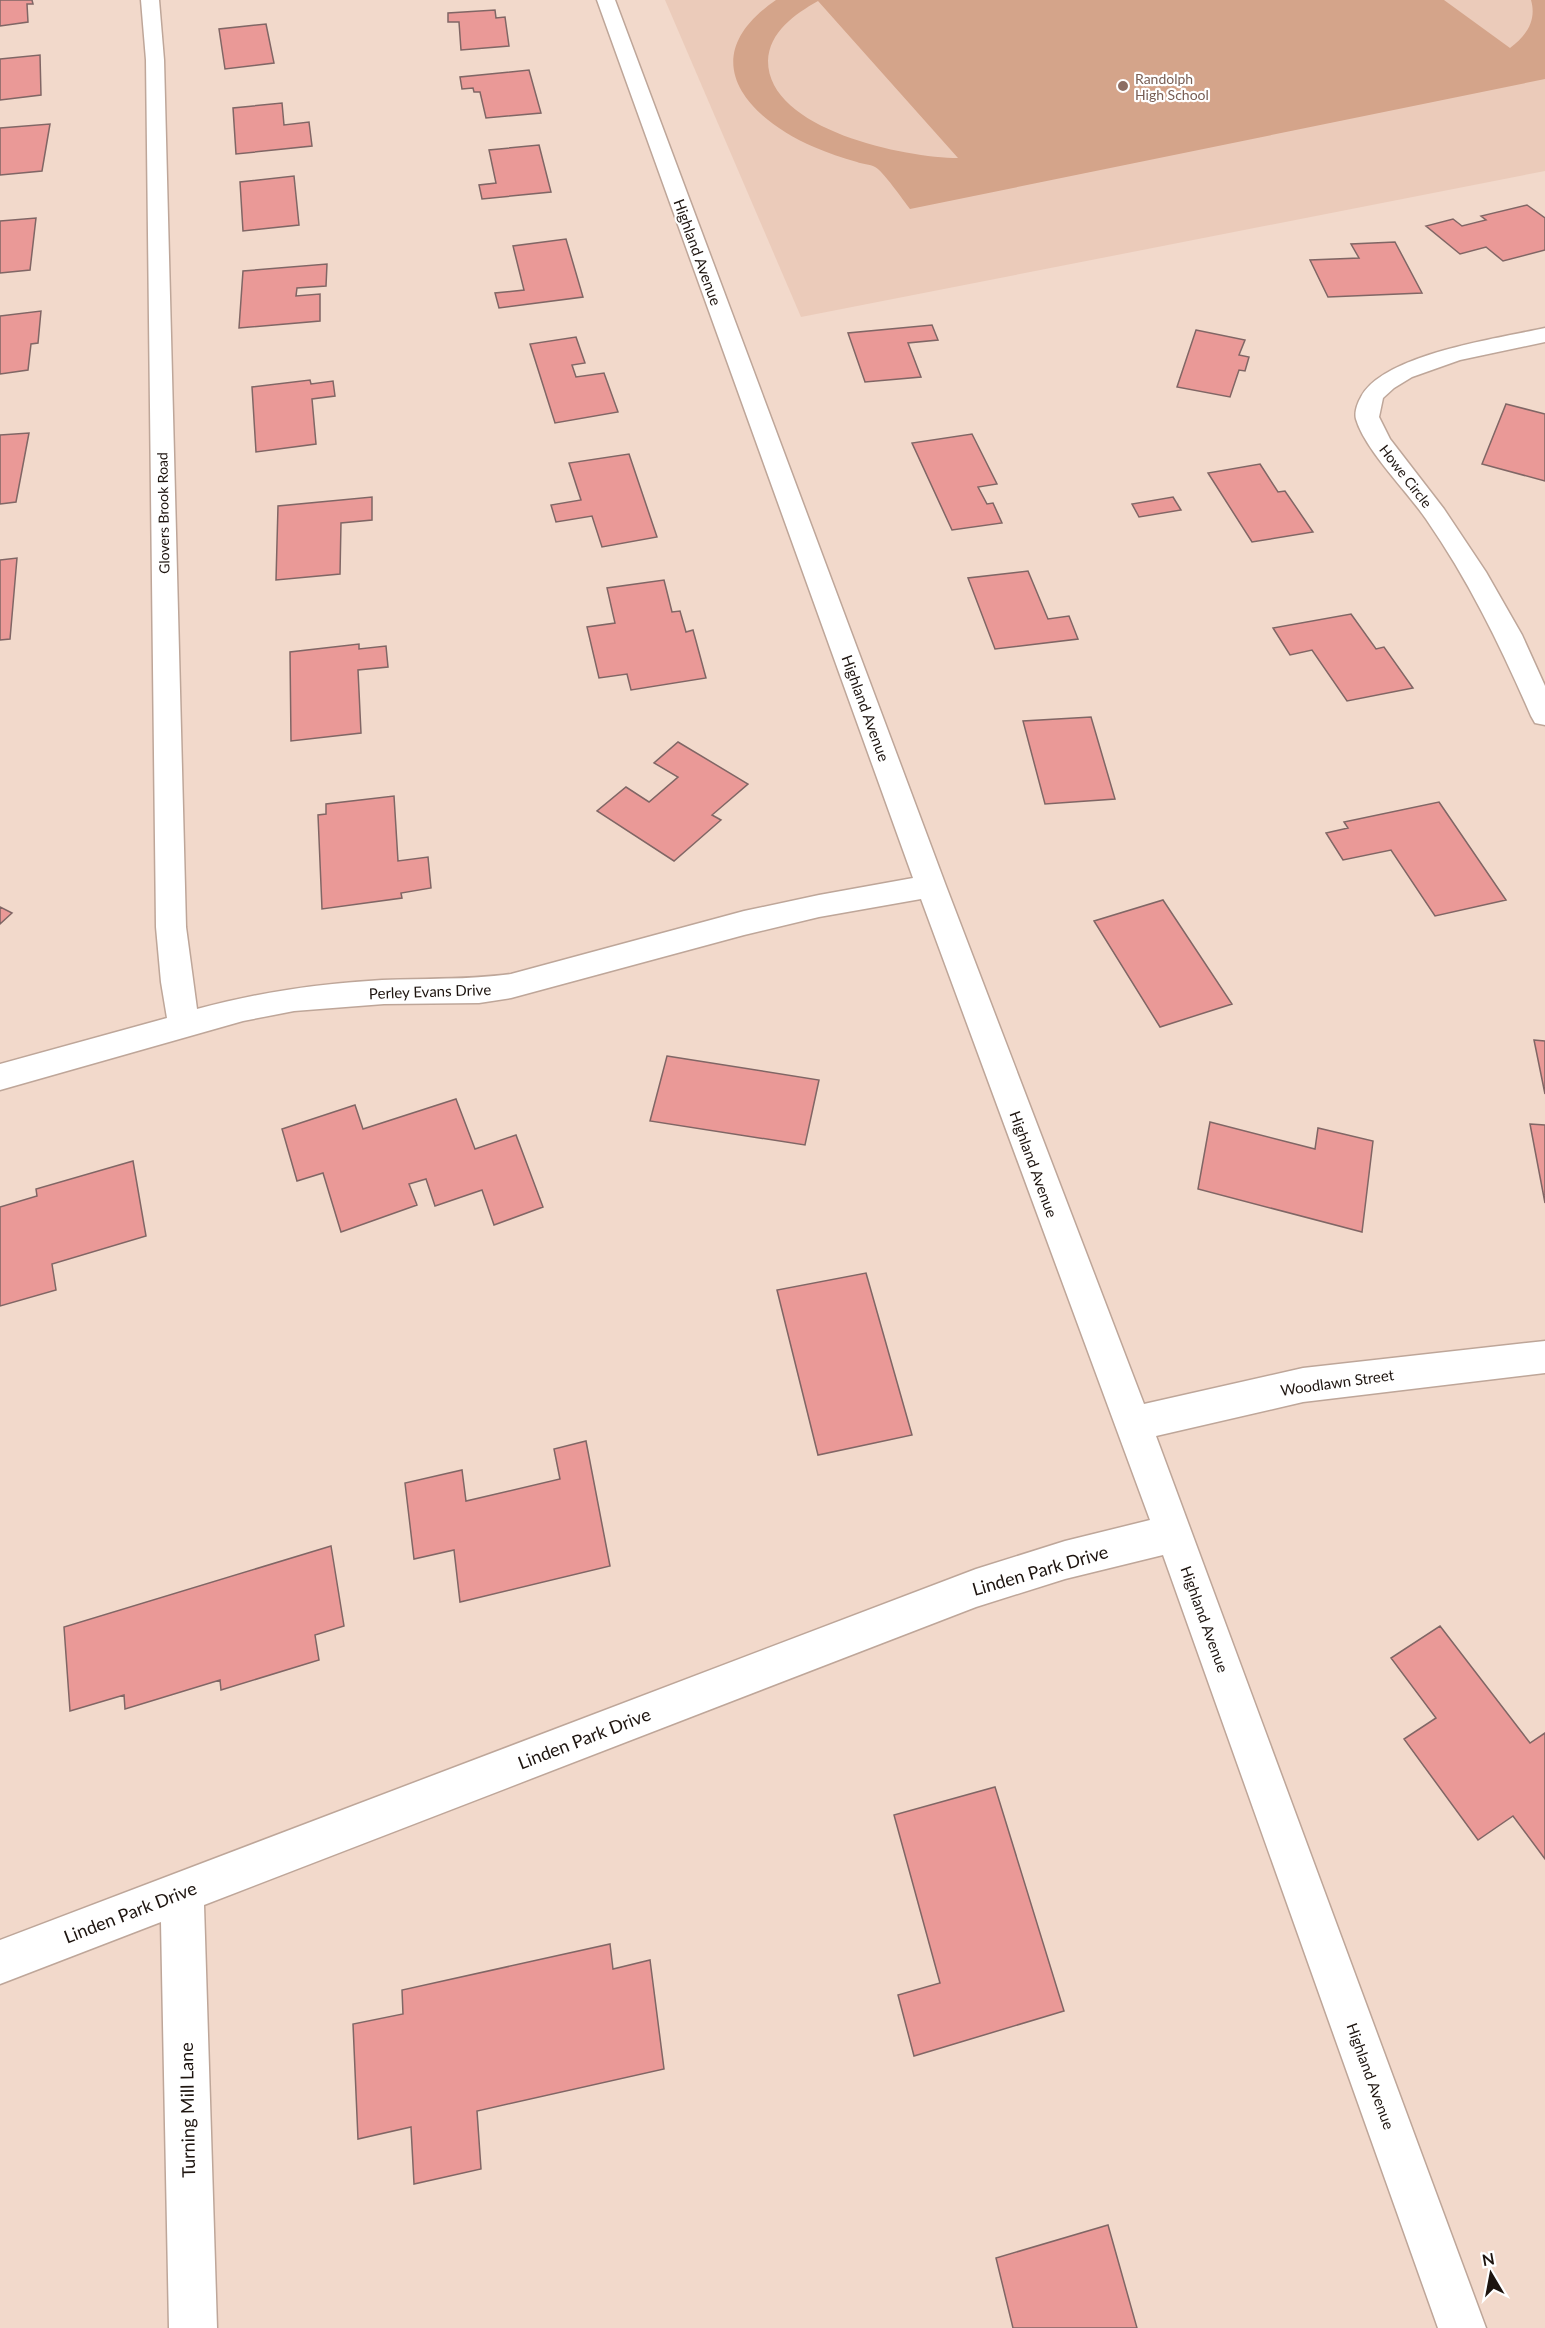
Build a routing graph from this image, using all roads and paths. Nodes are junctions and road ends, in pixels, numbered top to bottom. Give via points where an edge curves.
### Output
1 (150, 0) edge
2 (606, 0) edge
3 (1545, 335) edge
4 (1545, 716) edge
5 (931, 885) junction
6 (184, 1025) junction
7 (0, 1077) edge
8 (1545, 1357) edge
9 (1132, 1424) junction
10 (1174, 1533) junction
11 (182, 1893) junction
12 (0, 1962) edge
13 (193, 2328) edge
14 (1462, 2328) edge

1 - 6 street, Glovers Brook Road via 156,71 171,927
2 - 5 street, Highland Avenue
3 - 4 street, Howe Circle via 1405,371 1372,396 1367,417 1379,441 1413,483 1477,578 1509,635
5 - 6 street, Perley Evans Drive via 781,914 511,986 479,991 384,992 294,999
5 - 9 street, Highland Avenue
6 - 7 street, Perley Evans Drive
8 - 9 street, Woodlawn Street via 1303,1385
9 - 10 street, Highland Avenue
10 - 11 street, Linden Park Drive via 1065,1560 976,1588
10 - 14 street, Highland Avenue
11 - 12 street, Linden Park Drive
11 - 13 street, Turning Mill Lane

